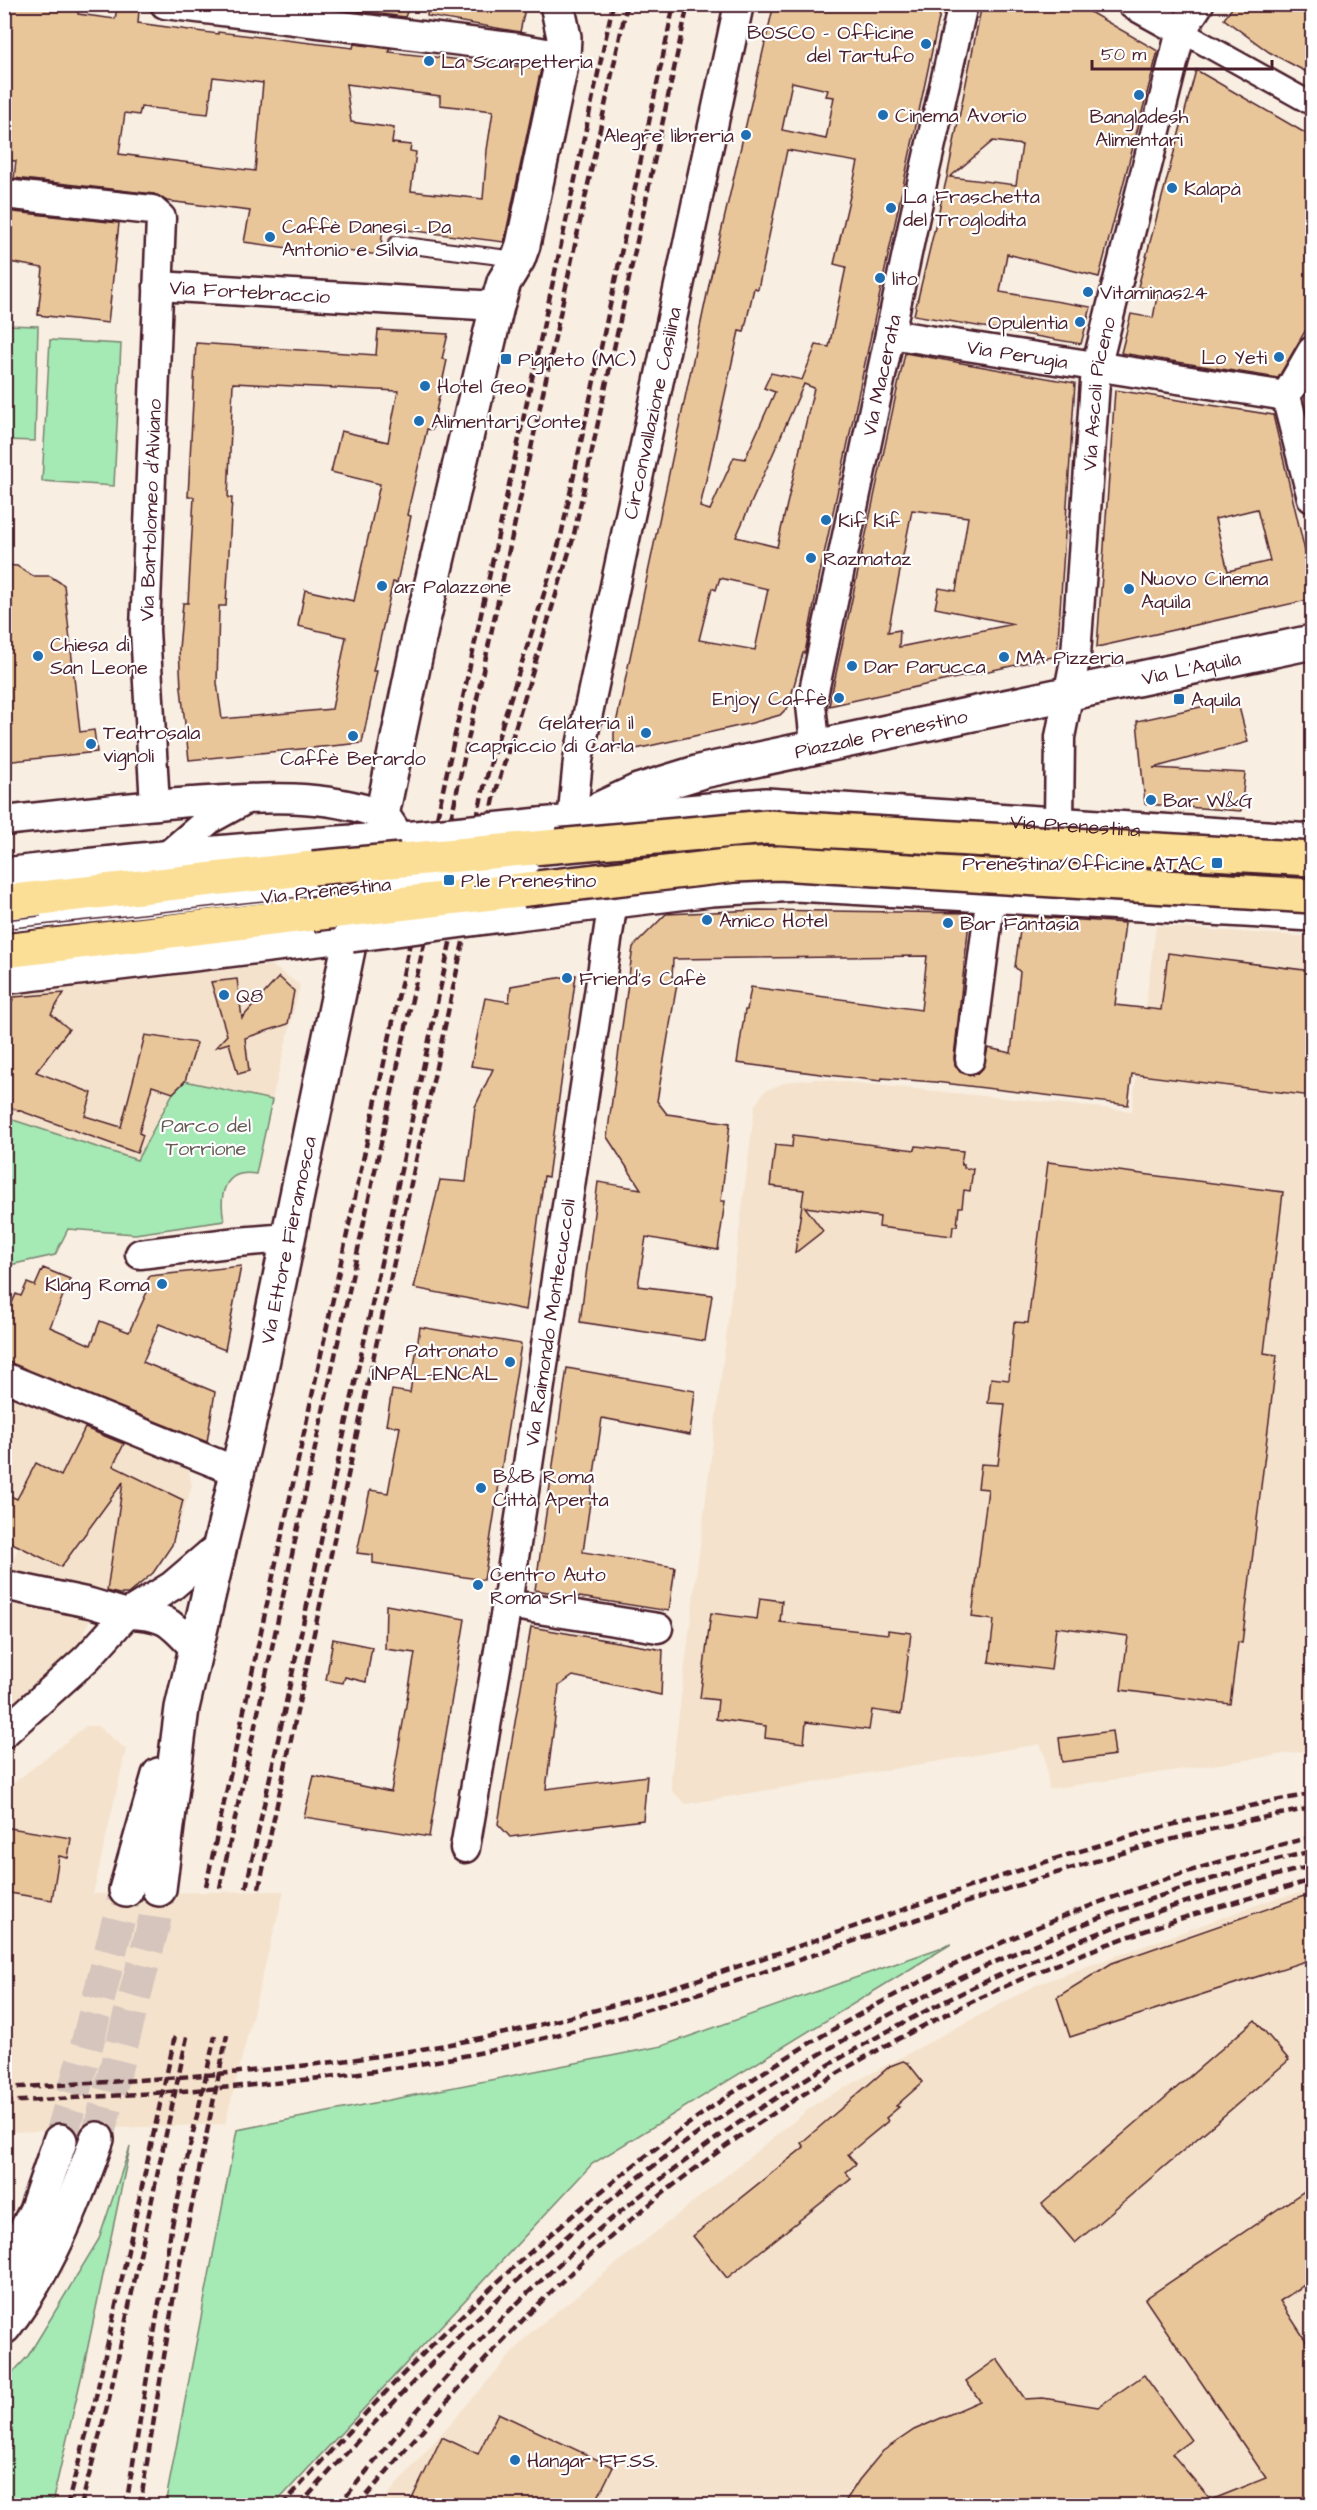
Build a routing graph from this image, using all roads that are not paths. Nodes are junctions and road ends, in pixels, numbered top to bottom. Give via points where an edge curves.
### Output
1 (165, 4) edge
2 (557, 4) edge
3 (739, 4) edge
4 (963, 4) edge
5 (1132, 4) edge
6 (1199, 4) edge
7 (1181, 31) junction
8 (563, 56) junction
9 (1312, 104) edge
10 (4, 194) edge
11 (396, 244) dead end
12 (518, 259) junction
13 (158, 286) junction
14 (497, 306) junction
15 (890, 334) junction
16 (1312, 351) edge
17 (1096, 368) junction
18 (1286, 396) junction
19 (1312, 498) edge
20 (1312, 642) edge
21 (1068, 693) junction
22 (819, 748) junction
23 (703, 771) junction
24 (248, 798) junction
25 (155, 805) junction
26 (677, 813) junction
27 (4, 821) edge
28 (556, 823) junction
29 (1059, 823) junction
30 (398, 830) junction
31 (1312, 841) edge
32 (166, 857) junction
33 (1312, 859) edge
34 (4, 875) edge
35 (603, 888) junction
36 (325, 890) junction
37 (991, 894) junction
38 (1312, 896) edge
39 (4, 902) edge
40 (1312, 914) edge
41 (4, 925) edge
42 (351, 934) junction
43 (4, 951) edge
44 (4, 977) edge
45 (970, 1059) dead end
46 (288, 1238) junction
47 (140, 1254) dead end
48 (4, 1377) edge
49 (238, 1472) junction
50 (220, 1545) junction
51 (4, 1586) edge
52 (507, 1604) junction
53 (127, 1614) junction
54 (658, 1628) dead end
55 (196, 1650) junction
56 (182, 1708) junction
57 (4, 1733) edge
58 (465, 1848) dead end
59 (159, 1889) tunnel mouth
60 (126, 1890) tunnel mouth
61 (97, 2139) tunnel mouth
62 (60, 2141) tunnel mouth
63 (4, 2274) edge
64 (4, 2327) edge

1 - 8 street
2 - 8 main road via 564,37
3 - 28 street, Circonvallazione Casilina via 578,760
4 - 15 street, Via Macerata
5 - 7 street
6 - 7 street, Via Ascoli Piceno
7 - 9 street
7 - 17 street, Via Ascoli Piceno
8 - 12 main road
10 - 13 street, Via Fortebraccio via 155,212 162,221
11 - 12 lane
12 - 14 main road via 504,282
13 - 14 street, Via Fortebraccio
13 - 25 street, Via Bartolomeo d'Alviano via 145,630
14 - 30 main road via 393,759
15 - 17 street, Via Perugia
15 - 22 street, Via Macerata via 811,705
16 - 18 street
17 - 18 street, Via Perugia
17 - 21 street, Via Ascoli Piceno via 1076,655
18 - 19 street
20 - 21 main road, Via L'Aquila
21 - 22 main road, Piazzale Prenestino
21 - 29 street via 1060,737
22 - 23 main road, Piazzale Prenestino
23 - 26 main road
23 - 28 main road, Piazzale Prenestino
24 - 25 street
24 - 30 street via 333,801
24 - 32 street via 210,819
25 - 27 street
26 - 28 main road
26 - 29 main road, Via Prenestina via 752,806
26 - 35 main road via 647,852
28 - 30 main road, bridge
28 - 35 main road via 586,828 595,835
29 - 31 main road, Via Prenestina
30 - 32 main road via 317,843
32 - 34 main road
33 - 39 highway, bridge via 760,827 325,867
35 - 36 lane, Via Prenestina, bridge via 530,868
35 - 37 main road via 849,886
35 - 42 main road, bridge via 509,914
35 - 52 street, Via Raimondo Montecuccoli
36 - 41 lane, Via Prenestina
36 - 42 lane
37 - 40 main road
37 - 45 street
38 - 43 highway, bridge via 811,864 742,864
42 - 44 main road
42 - 46 main road, Via Ettore Fieramosca
46 - 47 street
46 - 49 main road, Via Ettore Fieramosca
48 - 49 street
49 - 50 main road, Via Ettore Fieramosca
50 - 53 street via 172,1586
50 - 55 main road, Via Ettore Fieramosca
51 - 53 street
52 - 54 street
52 - 58 street, Via Raimondo Montecuccoli
53 - 55 street via 162,1618
53 - 57 street via 87,1658
55 - 56 main road, Via Ettore Fieramosca
56 - 59 main road, Via Ettore Fieramosca
56 - 60 main road, Via Ettore Fieramosca via 152,1793
61 - 64 main road via 58,2238
62 - 63 main road via 36,2211

